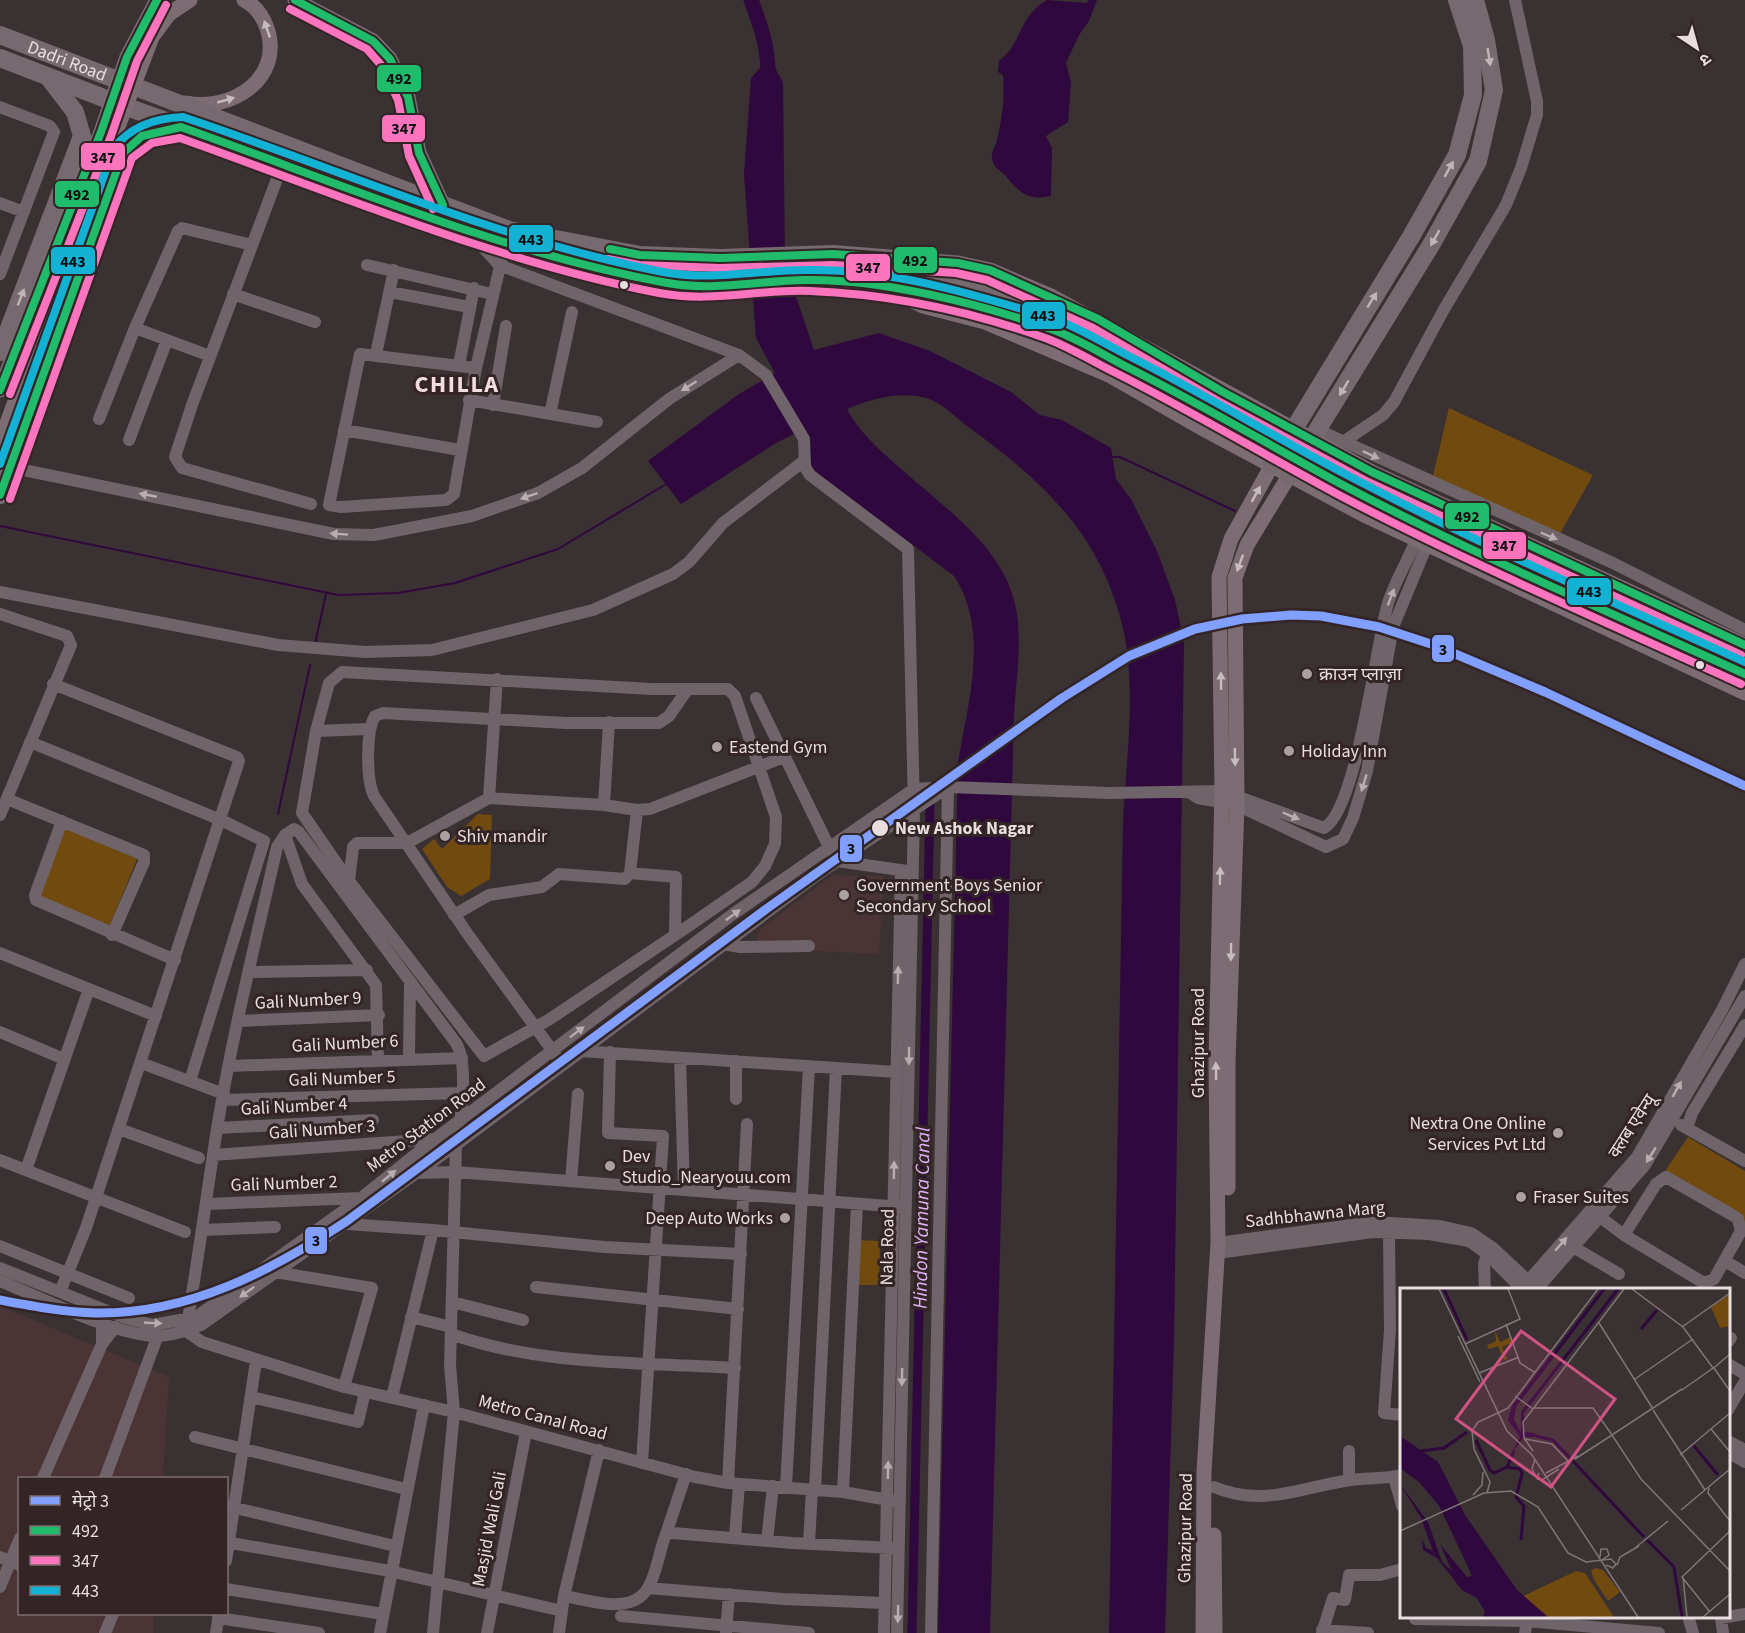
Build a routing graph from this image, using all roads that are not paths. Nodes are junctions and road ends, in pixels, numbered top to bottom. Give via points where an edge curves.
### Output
1 (157, 0) edge
2 (190, 0) edge
3 (244, 0) edge
4 (294, 0) edge
5 (1458, 0) edge
6 (1474, 0) edge
7 (1515, 0) edge
8 (0, 35) edge
9 (0, 58) edge
10 (100, 73) junction
11 (48, 77) junction
12 (73, 87) junction
13 (171, 100) junction
14 (0, 107) edge
15 (181, 127) junction
16 (82, 136) junction
17 (123, 153) junction
18 (283, 163) junction
19 (0, 202) edge
20 (443, 205) junction
21 (24, 212) junction
22 (474, 227) junction
23 (507, 237) junction
24 (252, 245) junction
25 (896, 259) junction
26 (368, 265) dead end
27 (499, 265) junction
28 (394, 270) junction
29 (0, 274) edge
30 (474, 288) junction
31 (890, 290) junction
32 (390, 292) junction
33 (233, 294) junction
34 (492, 294) junction
35 (469, 307) junction
36 (572, 312) dead end
37 (315, 322) dead end
38 (506, 326) dead end
39 (135, 328) junction
40 (167, 340) junction
41 (0, 352) edge
42 (376, 354) junction
43 (210, 356) junction
44 (739, 356) junction
45 (459, 365) junction
46 (476, 368) junction
47 (0, 390) edge
48 (1223, 392) junction
49 (470, 400) junction
50 (494, 405) junction
51 (550, 414) junction
52 (99, 419) dead end
53 (597, 422) dead end
54 (1293, 428) junction
55 (344, 430) junction
56 (1205, 430) junction
57 (1316, 435) junction
58 (129, 440) dead end
59 (0, 442) edge
60 (1343, 442) junction
61 (460, 450) junction
62 (804, 461) junction
63 (1272, 465) junction
64 (9, 467) junction
65 (1289, 476) junction
66 (2, 490) edge
67 (311, 504) dead end
68 (1421, 542) junction
69 (0, 592) edge
70 (0, 614) edge
71 (1710, 620) junction
72 (1745, 630) edge
73 (1745, 645) edge
74 (1745, 661) edge
75 (1745, 674) edge
76 (497, 679) junction
77 (53, 684) junction
78 (687, 690) junction
79 (1745, 693) edge
80 (756, 698) dead end
81 (495, 719) junction
82 (609, 722) junction
83 (369, 729) junction
84 (315, 731) junction
85 (30, 742) junction
86 (784, 757) junction
87 (760, 768) junction
88 (951, 787) junction
89 (914, 789) junction
90 (1225, 797) junction
91 (489, 798) junction
92 (7, 799) junction
93 (604, 805) junction
94 (637, 810) junction
95 (914, 810) junction
96 (0, 815) edge
97 (221, 820) junction
98 (62, 821) junction
99 (1324, 828) junction
100 (285, 835) junction
101 (843, 837) junction
102 (407, 843) junction
103 (1334, 845) junction
104 (829, 848) junction
105 (853, 850) junction
106 (837, 861) junction
107 (906, 871) junction
108 (630, 873) junction
109 (349, 881) junction
110 (454, 915) junction
111 (112, 935) junction
112 (675, 935) junction
113 (723, 944) junction
114 (809, 946) dead end
115 (0, 953) edge
116 (175, 960) junction
117 (1745, 964) edge
118 (367, 970) junction
119 (249, 972) junction
120 (410, 982) junction
121 (1741, 982) edge
122 (89, 989) junction
123 (1745, 996) edge
124 (379, 1015) junction
125 (156, 1016) junction
126 (239, 1021) junction
127 (1745, 1025) edge
128 (536, 1026) junction
129 (0, 1032) edge
130 (551, 1051) junction
131 (580, 1051) junction
132 (610, 1052) junction
133 (409, 1058) junction
134 (462, 1058) junction
135 (680, 1058) junction
136 (64, 1059) junction
137 (378, 1060) junction
138 (736, 1061) junction
139 (141, 1063) junction
140 (562, 1064) junction
141 (230, 1066) junction
142 (809, 1066) junction
143 (836, 1068) junction
144 (896, 1072) junction
145 (190, 1081) junction
146 (902, 1086) junction
147 (461, 1093) junction
148 (578, 1094) dead end
149 (224, 1097) junction
150 (736, 1099) dead end
151 (373, 1120) dead end
152 (461, 1120) junction
153 (1673, 1120) junction
154 (747, 1124) dead end
155 (218, 1128) junction
156 (1687, 1128) junction
157 (119, 1129) junction
158 (435, 1139) junction
159 (456, 1145) junction
160 (213, 1155) junction
161 (199, 1158) dead end
162 (0, 1160) edge
163 (1745, 1161) edge
164 (26, 1170) junction
165 (455, 1172) junction
166 (418, 1173) junction
167 (571, 1181) junction
168 (658, 1188) junction
169 (684, 1190) junction
170 (743, 1196) junction
171 (96, 1198) junction
172 (361, 1198) junction
173 (801, 1199) junction
174 (828, 1201) junction
175 (208, 1204) junction
176 (857, 1204) junction
177 (900, 1207) junction
178 (1600, 1217) junction
179 (347, 1224) junction
180 (275, 1227) dead end
181 (203, 1230) junction
182 (433, 1230) junction
183 (185, 1232) dead end
184 (453, 1232) junction
185 (1389, 1233) junction
186 (1624, 1235) junction
187 (1745, 1241) edge
188 (0, 1246) edge
189 (1223, 1247) junction
190 (1573, 1247) junction
191 (655, 1249) junction
192 (741, 1254) junction
193 (1487, 1254) junction
194 (1730, 1264) junction
195 (0, 1268) edge
196 (275, 1272) junction
197 (68, 1273) junction
198 (1745, 1273) edge
199 (1619, 1274) dead end
200 (0, 1281) edge
201 (536, 1287) dead end
202 (1485, 1288) edge
203 (1531, 1288) edge
204 (1713, 1288) edge
205 (60, 1292) junction
206 (129, 1298) dead end
207 (652, 1299) junction
208 (452, 1302) junction
209 (738, 1309) junction
210 (411, 1317) junction
211 (523, 1320) dead end
212 (102, 1322) junction
213 (187, 1325) junction
214 (115, 1327) junction
215 (451, 1330) junction
216 (158, 1335) junction
217 (102, 1344) junction
218 (256, 1361) junction
219 (648, 1363) junction
220 (1730, 1365) edge
221 (735, 1368) junction
222 (1745, 1374) edge
223 (1745, 1381) edge
224 (344, 1387) junction
225 (365, 1392) junction
226 (251, 1396) junction
227 (392, 1397) junction
228 (424, 1406) junction
229 (1730, 1407) edge
230 (454, 1413) junction
231 (1400, 1415) edge
232 (526, 1432) junction
233 (195, 1437) dead end
234 (1730, 1442) edge
235 (243, 1449) junction
236 (599, 1450) junction
237 (1745, 1450) edge
238 (1349, 1451) dead end
239 (1730, 1453) edge
240 (1745, 1462) edge
241 (642, 1463) junction
242 (686, 1474) junction
243 (1398, 1476) edge
244 (44, 1477) edge
245 (106, 1477) edge
246 (1349, 1480) junction
247 (733, 1483) junction
248 (779, 1486) junction
249 (1214, 1487) junction
250 (406, 1489) junction
251 (814, 1490) junction
252 (843, 1492) junction
253 (1400, 1496) edge
254 (894, 1502) junction
255 (230, 1506) edge
256 (666, 1534) junction
257 (735, 1538) junction
258 (767, 1541) junction
259 (228, 1542) edge
260 (18, 1543) edge
261 (808, 1544) junction
262 (395, 1546) junction
263 (892, 1548) junction
264 (10, 1561) edge
265 (1400, 1569) edge
266 (390, 1571) junction
267 (438, 1581) junction
268 (0, 1587) edge
269 (648, 1588) junction
270 (892, 1588) junction
271 (228, 1589) edge
272 (729, 1594) junction
273 (494, 1596) junction
274 (564, 1596) junction
275 (885, 1603) junction
276 (562, 1611) junction
277 (383, 1614) junction
278 (1745, 1614) edge
279 (113, 1615) edge
280 (218, 1616) edge
281 (621, 1616) dead end
282 (1730, 1616) edge
283 (1415, 1618) edge
284 (1688, 1618) edge
285 (1721, 1618) edge
286 (1526, 1627) edge
287 (727, 1629) edge
288 (1322, 1631) edge
289 (105, 1633) edge
290 (216, 1633) edge
291 (319, 1633) edge
292 (380, 1633) edge
293 (433, 1633) edge
294 (487, 1633) edge
295 (559, 1633) edge
296 (809, 1633) edge
297 (884, 1633) edge
298 (897, 1633) edge
299 (931, 1633) edge
300 (1203, 1633) edge
301 (1215, 1633) edge
302 (1368, 1633) edge
303 (1412, 1633) edge
304 (1659, 1633) edge
305 (1694, 1633) edge
306 (1723, 1633) edge

1 - 47 main road, bridge via 127,57
2 - 59 main road, bridge via 169,14 152,37
13 -> 3 main road via 196,105 227,102 251,89 268,66 271,40 264,18
4 - 20 main road via 373,41 390,59 408,97 419,153
54 -> 5 highway via 1457,155 1473,95 1472,46
6 -> 57 highway via 1486,40 1494,90 1478,160
7 - 60 street via 1538,108 1521,168 1506,205 1394,402 1383,415
8 - 10 highway, Dadri Road
9 - 11 highway, Dadri Road
10 - 12 highway via 96,86
10 - 13 highway, Dadri Road
11 - 12 highway, Dadri Road
11 - 16 highway via 75,112
12 - 15 highway, Dadri Road
13 - 20 highway, Dadri Road
14 - 21 street via 50,126 54,132
15 - 17 highway via 151,131 131,141
15 - 18 highway, Dadri Road
16 - 17 highway
41 -> 16 highway
17 - 64 highway
18 - 22 highway, Dadri Road
18 - 24 street
19 - 21 street
20 - 22 highway, Dadri Road
21 - 29 street
22 - 23 highway, Dadri Road
22 - 27 street
23 - 25 highway, Dadri Road via 639,255 720,258 833,254
23 - 27 street
23 - 31 highway, Dadri Road via 659,282 691,287 806,280
24 - 33 street
24 - 39 street via 195,229 180,229
25 - 48 main road via 958,263 990,270 1098,319
25 - 74 highway, Dadri Road, bridge via 1024,299 1453,525
26 - 28 street
27 - 34 street
27 - 44 street
28 - 30 street
28 - 32 street
30 - 34 street
30 - 35 street
31 - 56 main road via 923,306 985,322 1109,375
31 - 75 highway, Dadri Road, bridge via 933,295 1054,330 1447,537
32 - 35 street
32 - 42 street
33 - 37 street
33 - 43 street
34 - 46 street
35 - 45 street
36 - 51 street
38 - 50 street
39 - 40 street
39 - 52 street
40 - 43 street
40 - 58 street
42 - 45 street
42 - 55 street via 359,355
43 - 67 street via 175,457 178,465
44 - 62 street via 765,375 804,440
44 -> 64 street via 669,399 582,468 538,493 472,516 374,535 334,534
45 - 46 street
46 - 49 street
48 - 54 main road
48 - 56 main road via 1231,404 1231,418 1221,428
49 - 50 street
49 - 61 street
50 - 51 street
51 - 53 street
54 - 57 main road
54 - 63 highway
55 - 61 street
55 - 61 street via 329,505 449,499 454,494
56 - 63 main road
57 - 60 street
57 - 65 highway
57 - 71 main road via 1382,477 1573,567
60 -> 71 street via 1613,563
62 - 69 street via 723,523 689,562 673,574 593,610 432,650 365,652 278,645
62 - 89 street via 810,475 908,549
63 - 65 main road
90 -> 63 main road, Ghazipur Road via 1219,577 1231,539
64 - 66 highway
65 - 68 main road
65 -> 90 main road, Ghazipur Road via 1247,545 1235,578
68 - 79 main road
99 -> 68 street via 1337,813 1353,764 1389,601
68 -> 103 street via 1393,627 1367,771 1345,835
70 - 77 street via 70,638 71,645
71 - 72 street
71 - 73 main road
76 - 78 street
76 - 81 street
76 - 84 street via 342,672 329,683
77 - 85 street
77 - 97 street via 237,757 239,766
78 - 82 street via 662,722
78 - 87 street via 728,689 733,693
80 - 86 street
81 - 82 street
81 - 83 street via 383,712 373,718
81 - 91 street
82 - 93 street
83 - 84 street
83 - 102 street via 369,785
84 - 109 street via 301,810
85 - 92 street
85 - 97 street
86 - 87 street
86 - 104 street
87 - 94 street via 663,806
87 - 112 street via 776,818 775,844 765,866 752,882
88 - 89 street
88 - 90 street
88 - 95 street, Metro Station Road
88 - 299 street
89 - 95 street
89 - 101 street, Metro Station Road
90 -> 99 street
90 - 103 street via 1326,847
90 - 189 main road, Ghazipur Road via 1216,1062
91 - 93 street
91 - 102 street
92 - 96 street
92 - 98 street
93 - 94 street
94 - 108 street
95 - 105 street, Metro Station Road
95 - 107 street
97 - 116 street
97 - 145 street via 264,843
98 - 111 street via 36,900
98 - 111 street via 144,855
99 - 103 street
100 - 118 street via 302,884
100 - 119 street via 277,847
100 - 120 street via 294,829 299,832
101 - 104 street, Metro Station Road
101 - 105 street
102 - 109 street via 357,843 353,847
102 - 110 street
104 - 106 street
130 -> 104 street, Metro Station Road via 733,914
105 - 106 street, Metro Station Road
106 - 107 street
106 - 113 street, Metro Station Road
144 -> 107 street, Nala Road
107 -> 146 street, Nala Road
108 - 110 street via 622,879 559,874 541,887 489,895
108 - 112 street via 676,877
109 - 128 street via 482,1054
110 - 128 street
111 - 116 street
112 - 128 street
113 - 114 street
113 - 131 street, Metro Station Road
115 - 122 street
116 - 125 street
117 - 121 street, क्लब एवेन्यू
118 - 119 street
118 - 124 street via 376,985
119 - 126 street
120 - 133 street
120 - 134 street via 456,1043
203 -> 121 street, क्लब एवेन्यू via 1637,1157
122 - 125 street
122 - 136 street
123 - 153 street, क्लब एवेन्यू
124 - 126 street, Gali Number 9
124 - 137 street
125 - 139 street
126 - 141 street
127 - 156 street via 1692,1113
128 - 130 street
129 - 136 street
130 - 140 street
130 - 152 street, Metro Station Road
131 - 132 street
131 - 140 street, Metro Station Road
132 - 135 street
132 - 168 street via 608,1133 663,1136
133 - 134 street, Gali Number 6
133 - 137 street, Gali Number 6
134 - 147 street
135 - 138 street
135 - 169 street
136 - 164 street
137 - 141 street, Gali Number 6
138 - 142 street
138 - 150 street
139 - 145 street
139 - 157 street
140 - 159 street, Metro Station Road
141 - 149 street
142 - 143 street
142 - 173 street
143 - 144 street
143 - 174 street
144 - 146 street, Nala Road
145 - 149 street
146 - 177 street, Nala Road
147 - 149 street, Gali Number 5
147 - 152 street
148 - 167 street
149 - 155 street
151 - 155 street, Gali Number 4
152 - 158 street, Metro Station Road
152 - 159 street
153 - 156 street
153 -> 178 street, क्लब एवेन्यू via 1644,1165
154 - 170 street
155 - 160 street
156 - 163 street
157 - 161 street
157 - 171 street
158 - 160 street, Gali Number 3
172 -> 158 street, Metro Station Road
159 - 165 street
159 - 166 street, Metro Station Road
160 - 175 street
162 - 164 street
164 - 171 street
165 - 166 street
165 - 167 street
165 - 184 street
166 - 179 street, Metro Station Road
167 - 168 street
168 - 169 street
168 - 191 street
169 - 170 street
170 - 173 street
170 - 192 street
171 - 183 street
171 - 197 street
172 - 175 street, Gali Number 2
172 - 213 street, Metro Station Road
173 - 174 street
173 - 248 street
174 - 176 street
174 - 251 street
175 - 181 street
176 - 177 street
176 - 252 street
177 - 254 street, Nala Road
178 - 186 street
178 - 190 street, क्लब एवेन्यू
179 - 182 street
179 - 196 street, Metro Station Road
180 - 181 street
181 - 213 street
182 - 184 street
182 - 210 street
184 - 191 street
184 - 208 street
185 - 189 street, Sadhbhawna Marg
185 - 193 street, Sadhbhawna Marg via 1429,1234 1468,1241
185 - 231 street via 1390,1330 1384,1413
186 - 186 street via 1656,1184 1666,1177 1734,1216 1741,1231 1714,1279 1704,1283
187 - 194 street
188 - 197 street
189 - 203 street, Sadhbhawna Marg via 1374,1222 1440,1226 1471,1233 1493,1248
189 - 249 main road, Ghazipur Road
189 - 300 main road, Ghazipur Road via 1204,1472
190 - 199 street
190 - 203 street, क्लब एवेन्यू
191 - 192 street
191 - 207 street
192 - 209 street
193 - 202 street
193 - 203 street, Sadhbhawna Marg
194 - 198 street
194 - 204 street
195 - 205 street, Metro Station Road
196 -> 213 street, Metro Station Road via 201,1325
196 - 224 street via 371,1286
197 - 205 street
197 - 206 street
200 - 212 street, Metro Station Road
201 - 207 street
205 -> 213 street, Metro Station Road via 125,1318
207 - 209 street
207 - 219 street
208 - 211 street
208 - 215 street
209 - 221 street
210 - 215 street
210 - 227 street
212 - 214 street, Metro Station Road
212 - 217 street
213 - 216 street, Metro Station Road
213 - 218 street, Metro Canal Road via 202,1342
214 - 216 street, Metro Station Road
214 - 217 street
215 - 219 street via 484,1346 557,1358
215 - 230 street
216 - 245 street
217 - 244 street
218 - 224 street, Metro Canal Road
218 - 226 street
219 - 221 street
219 - 241 street
220 - 222 street
221 - 247 street
223 - 229 street
224 - 225 street, Metro Canal Road
225 - 226 street via 358,1422
225 - 227 street, Metro Canal Road
226 - 235 street
227 - 228 street, Metro Canal Road
228 - 230 street, Metro Canal Road
228 - 250 street
230 - 232 street, Metro Canal Road
230 - 267 street
232 - 236 street, Metro Canal Road
232 - 273 street, Masjid Wali Gali
233 - 235 street
234 - 237 street
235 - 250 street
235 - 255 street
236 - 241 street, Metro Canal Road
236 - 274 street
238 - 246 street
239 - 240 street
241 - 242 street, Metro Canal Road
242 - 247 street, Metro Canal Road
242 - 256 street
243 - 246 street
243 - 253 street
246 - 249 street via 1254,1498
247 - 248 street, Metro Canal Road
247 - 257 street
248 - 251 street, Metro Canal Road
248 - 258 street
249 - 301 main road, Ghazipur Road
250 - 262 street
251 - 252 street, Metro Canal Road
251 - 261 street
252 - 254 street, Metro Canal Road
254 - 263 street, Nala Road
255 - 259 street
255 - 262 street
256 - 257 street
256 - 269 street
257 - 258 street
258 - 261 street
259 - 266 street
260 - 264 street
261 - 263 street
262 - 266 street
263 - 270 street, Nala Road
264 - 268 street
265 - 288 street via 1380,1575 1349,1575 1345,1600 1333,1598
266 - 267 street
266 - 277 street
267 - 273 street
267 - 293 street
269 - 272 street
269 - 274 street via 636,1601 620,1605
270 - 275 street, Nala Road
270 -> 298 street, Nala Road
271 - 277 street
272 - 275 street
272 - 287 street
273 - 276 street
273 - 294 street, Masjid Wali Gali
274 - 276 street
275 - 297 street, Nala Road
276 - 295 street
277 - 292 street
278 - 282 street
279 - 289 street
280 - 290 street
280 - 291 street
281 - 287 street
283 - 286 street
283 - 303 street
284 - 305 street
285 - 306 street
286 - 304 street
287 - 296 street
288 - 302 street

